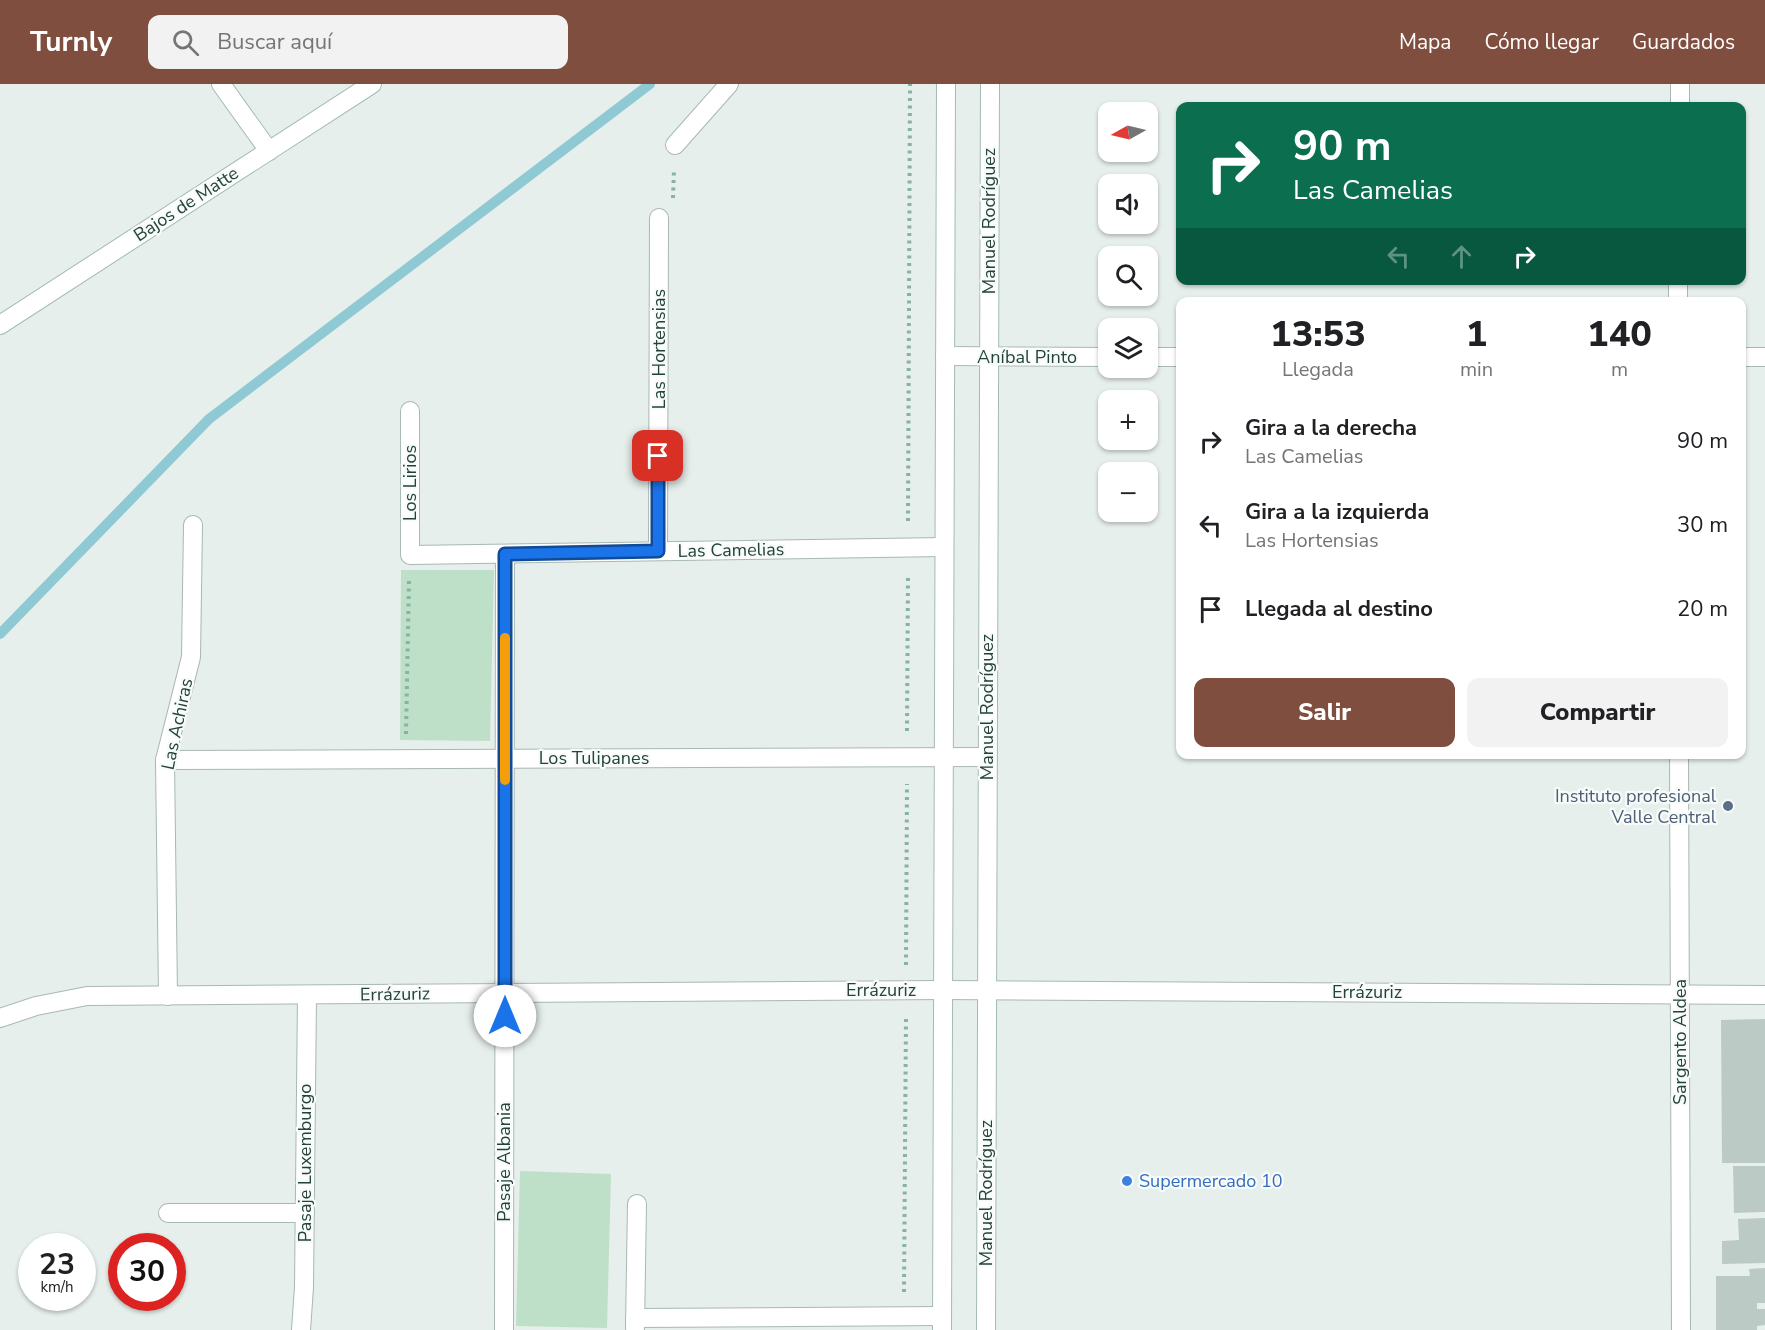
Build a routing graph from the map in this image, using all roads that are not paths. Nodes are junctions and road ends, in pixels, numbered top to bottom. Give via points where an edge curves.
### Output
1 (221, 84) edge
2 (372, 84) edge
3 (729, 84) edge
4 (946, 84) edge
5 (990, 84) edge
6 (1680, 84) edge
7 (1680, 102) edge
8 (675, 145) road end
9 (269, 151) junction
10 (659, 218) road end
11 (0, 325) edge
12 (945, 356) junction
13 (989, 356) junction
14 (1098, 357) edge
15 (1158, 357) edge
16 (1176, 357) edge
17 (1746, 357) edge
18 (1765, 357) edge
19 (410, 411) dead end
20 (193, 525) dead end
21 (944, 547) junction
22 (658, 551) junction
23 (505, 554) junction
24 (410, 555) joint
25 (943, 757) junction
26 (987, 757) junction
27 (505, 759) junction
28 (1679, 759) edge
29 (165, 760) junction
30 (943, 990) junction
31 (987, 990) junction
32 (505, 993) junction
33 (1680, 994) junction
34 (307, 995) junction
35 (1765, 995) edge
36 (168, 996) junction
37 (0, 1018) edge
38 (637, 1204) dead end
39 (168, 1213) dead end
40 (305, 1214) junction
41 (942, 1323) edge
42 (635, 1324) edge
43 (301, 1330) edge
44 (504, 1330) edge
45 (986, 1330) edge
46 (1680, 1330) edge

1 - 9 street
2 - 9 street, Bajos de Matte
3 - 8 street
4 - 12 street
5 - 13 street, Manuel Rodríguez
6 - 7 street
9 - 11 street, Bajos de Matte
10 - 22 street, Las Hortensias
12 - 13 street, Aníbal Pinto
12 - 21 street
13 - 14 street, Aníbal Pinto
13 - 26 street, Manuel Rodríguez
15 - 16 street
17 - 18 street
19 - 24 street, Los Lirios
20 - 29 street, Las Achiras via 191,657
21 - 22 street, Las Camelias
21 - 25 street
22 - 23 street, Las Camelias
23 - 24 street, Las Camelias
23 - 27 street, Pasaje Albania
25 - 26 street, Los Tulipanes
25 - 27 street, Los Tulipanes
25 - 30 street
26 - 31 street, Manuel Rodríguez
27 - 29 street, Los Tulipanes
27 - 32 street, Pasaje Albania
28 - 33 street, Sargento Aldea
29 - 36 street, Las Achiras
30 - 31 street, Errázuriz
30 - 32 street, Errázuriz
30 - 41 street
31 - 33 street, Errázuriz
31 - 45 street, Manuel Rodríguez
32 - 34 street, Errázuriz
32 - 44 street, Pasaje Albania
33 - 35 street, Errázuriz
33 - 46 street, Sargento Aldea
34 - 36 street, Errázuriz
34 - 40 street, Pasaje Luxemburgo
36 - 37 street, Errázuriz via 87,996 36,1005
38 - 42 street
39 - 40 street
40 - 43 street, Pasaje Luxemburgo
41 - 42 street via 904,1316

